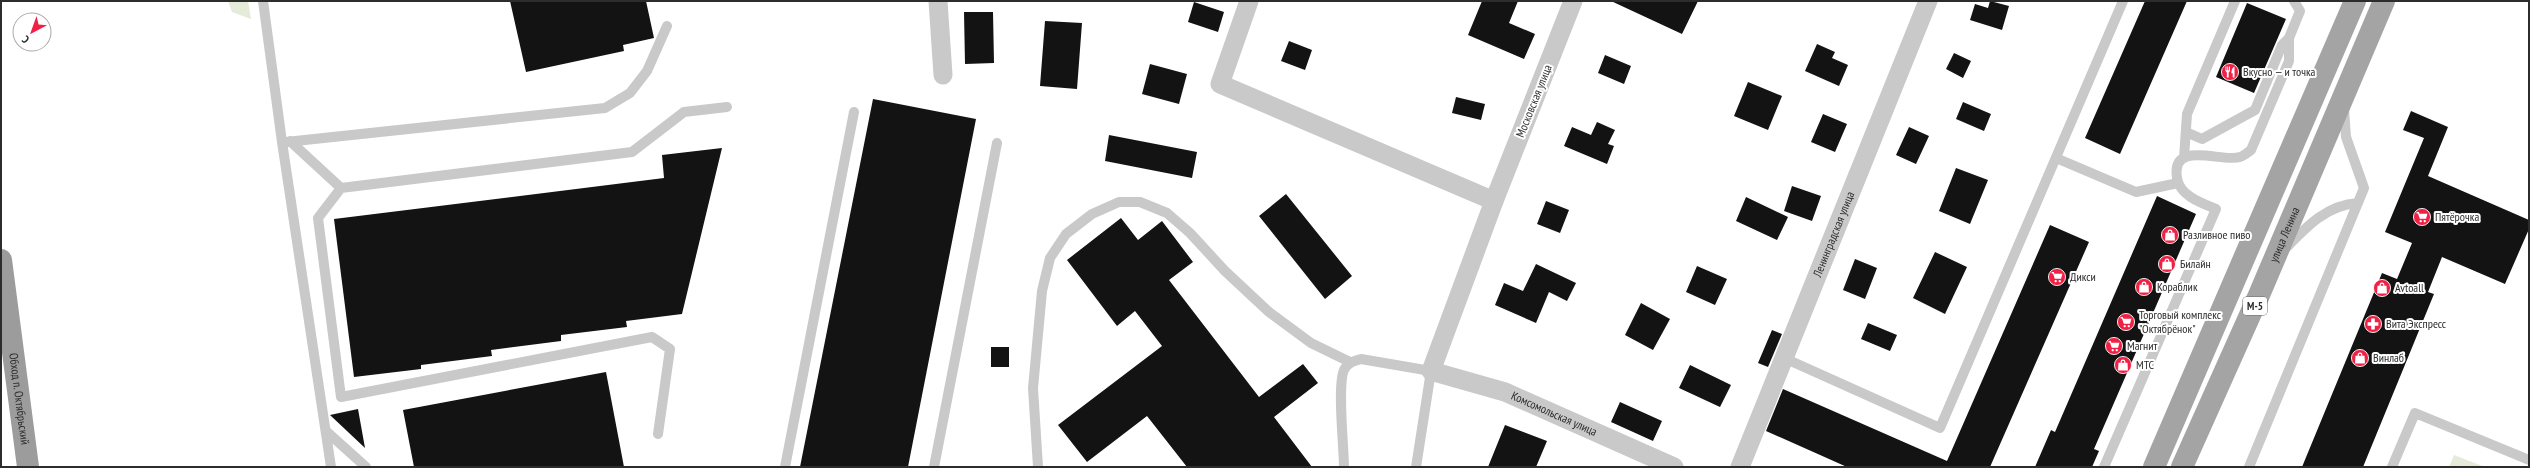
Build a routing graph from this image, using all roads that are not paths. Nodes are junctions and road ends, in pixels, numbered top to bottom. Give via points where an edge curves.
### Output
1 (263, 1) edge
2 (938, 1) edge
3 (1249, 1) edge
4 (1573, 1) edge
5 (1928, 1) edge
6 (2123, 1) edge
7 (2235, 1) edge
8 (2294, 1) edge
9 (2355, 1) edge
10 (2384, 1) edge
11 (667, 26) dead end
12 (2289, 38) junction
13 (943, 75) dead end
14 (2344, 96) junction
15 (727, 107) dead end
16 (854, 112) dead end
17 (2186, 132) junction
18 (286, 142) junction
19 (997, 143) dead end
20 (2056, 158) junction
21 (2184, 158) junction
22 (2178, 183) junction
23 (341, 188) junction
24 (1494, 200) junction
25 (2358, 203) junction
26 (1, 260) edge
27 (2274, 260) junction
28 (1784, 358) junction
29 (1350, 362) junction
30 (1431, 371) junction
31 (326, 431) junction
32 (658, 434) dead end
33 (2529, 460) edge
34 (28, 467) edge
35 (331, 467) edge
36 (366, 467) edge
37 (785, 467) edge
38 (934, 467) edge
39 (1038, 467) edge
40 (1344, 467) edge
41 (1416, 467) edge
42 (1674, 467) edge
43 (1740, 467) edge
44 (2104, 467) edge
45 (2154, 467) edge
46 (2182, 467) edge
47 (2249, 467) edge
48 (2392, 467) edge

1 - 18 lane
2 - 13 street
3 - 24 street via 1220,84
4 - 24 street, Московская улица
5 - 28 street, Ленинградская улица
6 - 20 lane
7 - 17 lane via 2187,114
8 - 12 lane via 2300,11
9 - 45 main road, М-5
10 - 14 main road, улица Ленина / М-5
11 - 18 lane via 647,71 630,94 605,108
12 - 17 lane via 2282,45 2255,110 2202,139
12 - 21 lane via 2289,61 2251,150 2241,157 2225,158 2200,154
14 - 25 lane via 2346,137 2364,188
14 - 27 main road, улица Ленина / М-5
15 - 23 lane via 684,112 632,152
16 - 37 lane
17 - 21 lane
18 - 23 lane
18 - 31 lane
19 - 38 lane
20 - 22 lane via 2136,192
20 - 28 lane via 1940,428
21 - 22 lane via 2178,166
22 - 44 lane via 2195,201 2216,209
23 - 32 lane via 318,218 341,397 652,337 670,349
24 - 30 street, Московская улица
25 - 27 lane via 2346,204 2327,211 2306,226
25 - 47 lane
26 - 34 highway, Обход п. Октябрьский
27 - 46 main road, улица Ленина / М-5
28 - 43 street, Ленинградская улица
29 - 30 lane via 1361,359
29 - 39 lane via 1311,343 1269,312 1167,213 1140,202 1119,202 1092,214 1066,234 1050,258 1042,291 1033,388
29 - 40 lane via 1343,371 1342,385
30 - 41 lane
30 - 42 street, Комсомольская улица via 1505,392
31 - 35 lane
31 - 36 lane
33 - 48 lane via 2415,413

